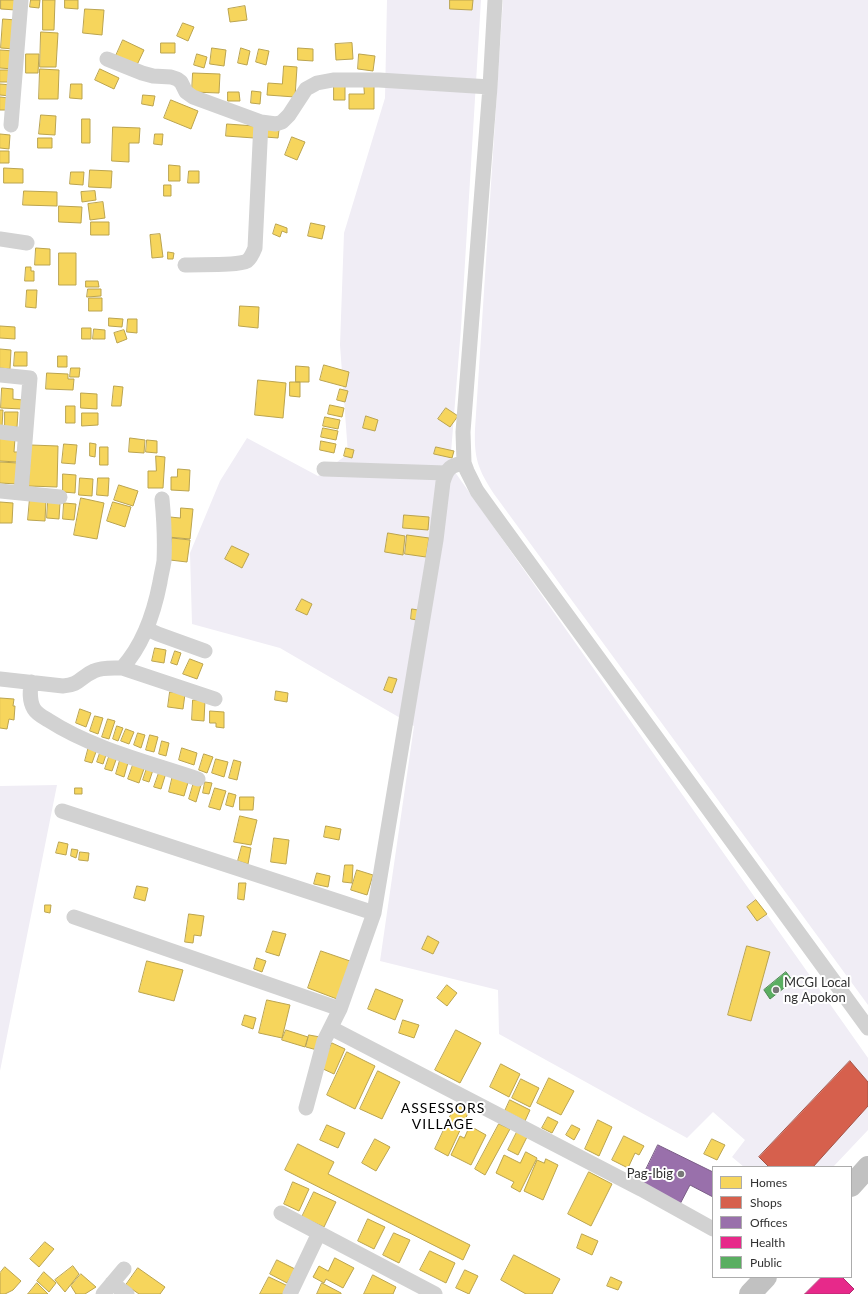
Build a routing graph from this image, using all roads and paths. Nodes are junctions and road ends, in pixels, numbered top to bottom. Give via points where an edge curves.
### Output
1 (21, 0) edge
2 (495, 0) edge
3 (108, 59) dead end
4 (490, 87) junction
5 (261, 122) junction
6 (11, 126) dead end
7 (0, 239) edge
8 (27, 243) dead end
9 (186, 264) dead end
10 (0, 375) edge
11 (0, 432) edge
12 (25, 435) junction
13 (464, 463) junction
14 (324, 469) dead end
15 (446, 473) junction
16 (0, 491) edge
17 (21, 493) junction
18 (60, 497) dead end
19 (162, 499) dead end
20 (147, 629) junction
21 (205, 651) dead end
22 (122, 668) junction
23 (0, 679) edge
24 (31, 682) junction
25 (215, 699) dead end
26 (198, 779) dead end
27 (62, 811) dead end
28 (374, 914) junction
29 (74, 917) dead end
30 (340, 1009) junction
31 (331, 1028) junction
32 (868, 1028) edge
33 (306, 1108) dead end
34 (868, 1167) edge
35 (852, 1185) edge
36 (281, 1213) dead end
37 (712, 1228) edge
38 (319, 1233) junction
39 (124, 1269) dead end
40 (765, 1278) edge
41 (107, 1289) edge
42 (127, 1294) edge
43 (290, 1294) edge
44 (435, 1294) edge
45 (750, 1294) edge

1 - 6 street
2 - 4 street
3 - 5 street via 142,74 177,79 186,92 194,97
4 - 5 street via 379,80 333,80 317,83 306,89 282,122
4 - 13 street via 464,411
5 - 9 street via 255,248 251,257 238,264
7 - 8 street
10 - 12 street via 30,378
11 - 12 street
12 - 17 street
13 - 15 street via 454,465
13 - 32 street via 477,491
14 - 15 street
15 - 28 street
16 - 17 street
17 - 18 street
19 - 20 street via 164,562
20 - 21 street
20 - 22 street via 131,658
22 - 24 street via 101,668 72,686
22 - 25 street
23 - 24 street
24 - 26 street via 30,698 33,708 54,723 91,742
27 - 28 street
28 - 30 street
29 - 30 street
30 - 31 street
31 - 33 street via 324,1041
31 - 37 street
34 - 35 highway
36 - 38 street
38 - 43 street
38 - 44 street
39 - 41 street
40 - 45 highway
41 - 42 street

